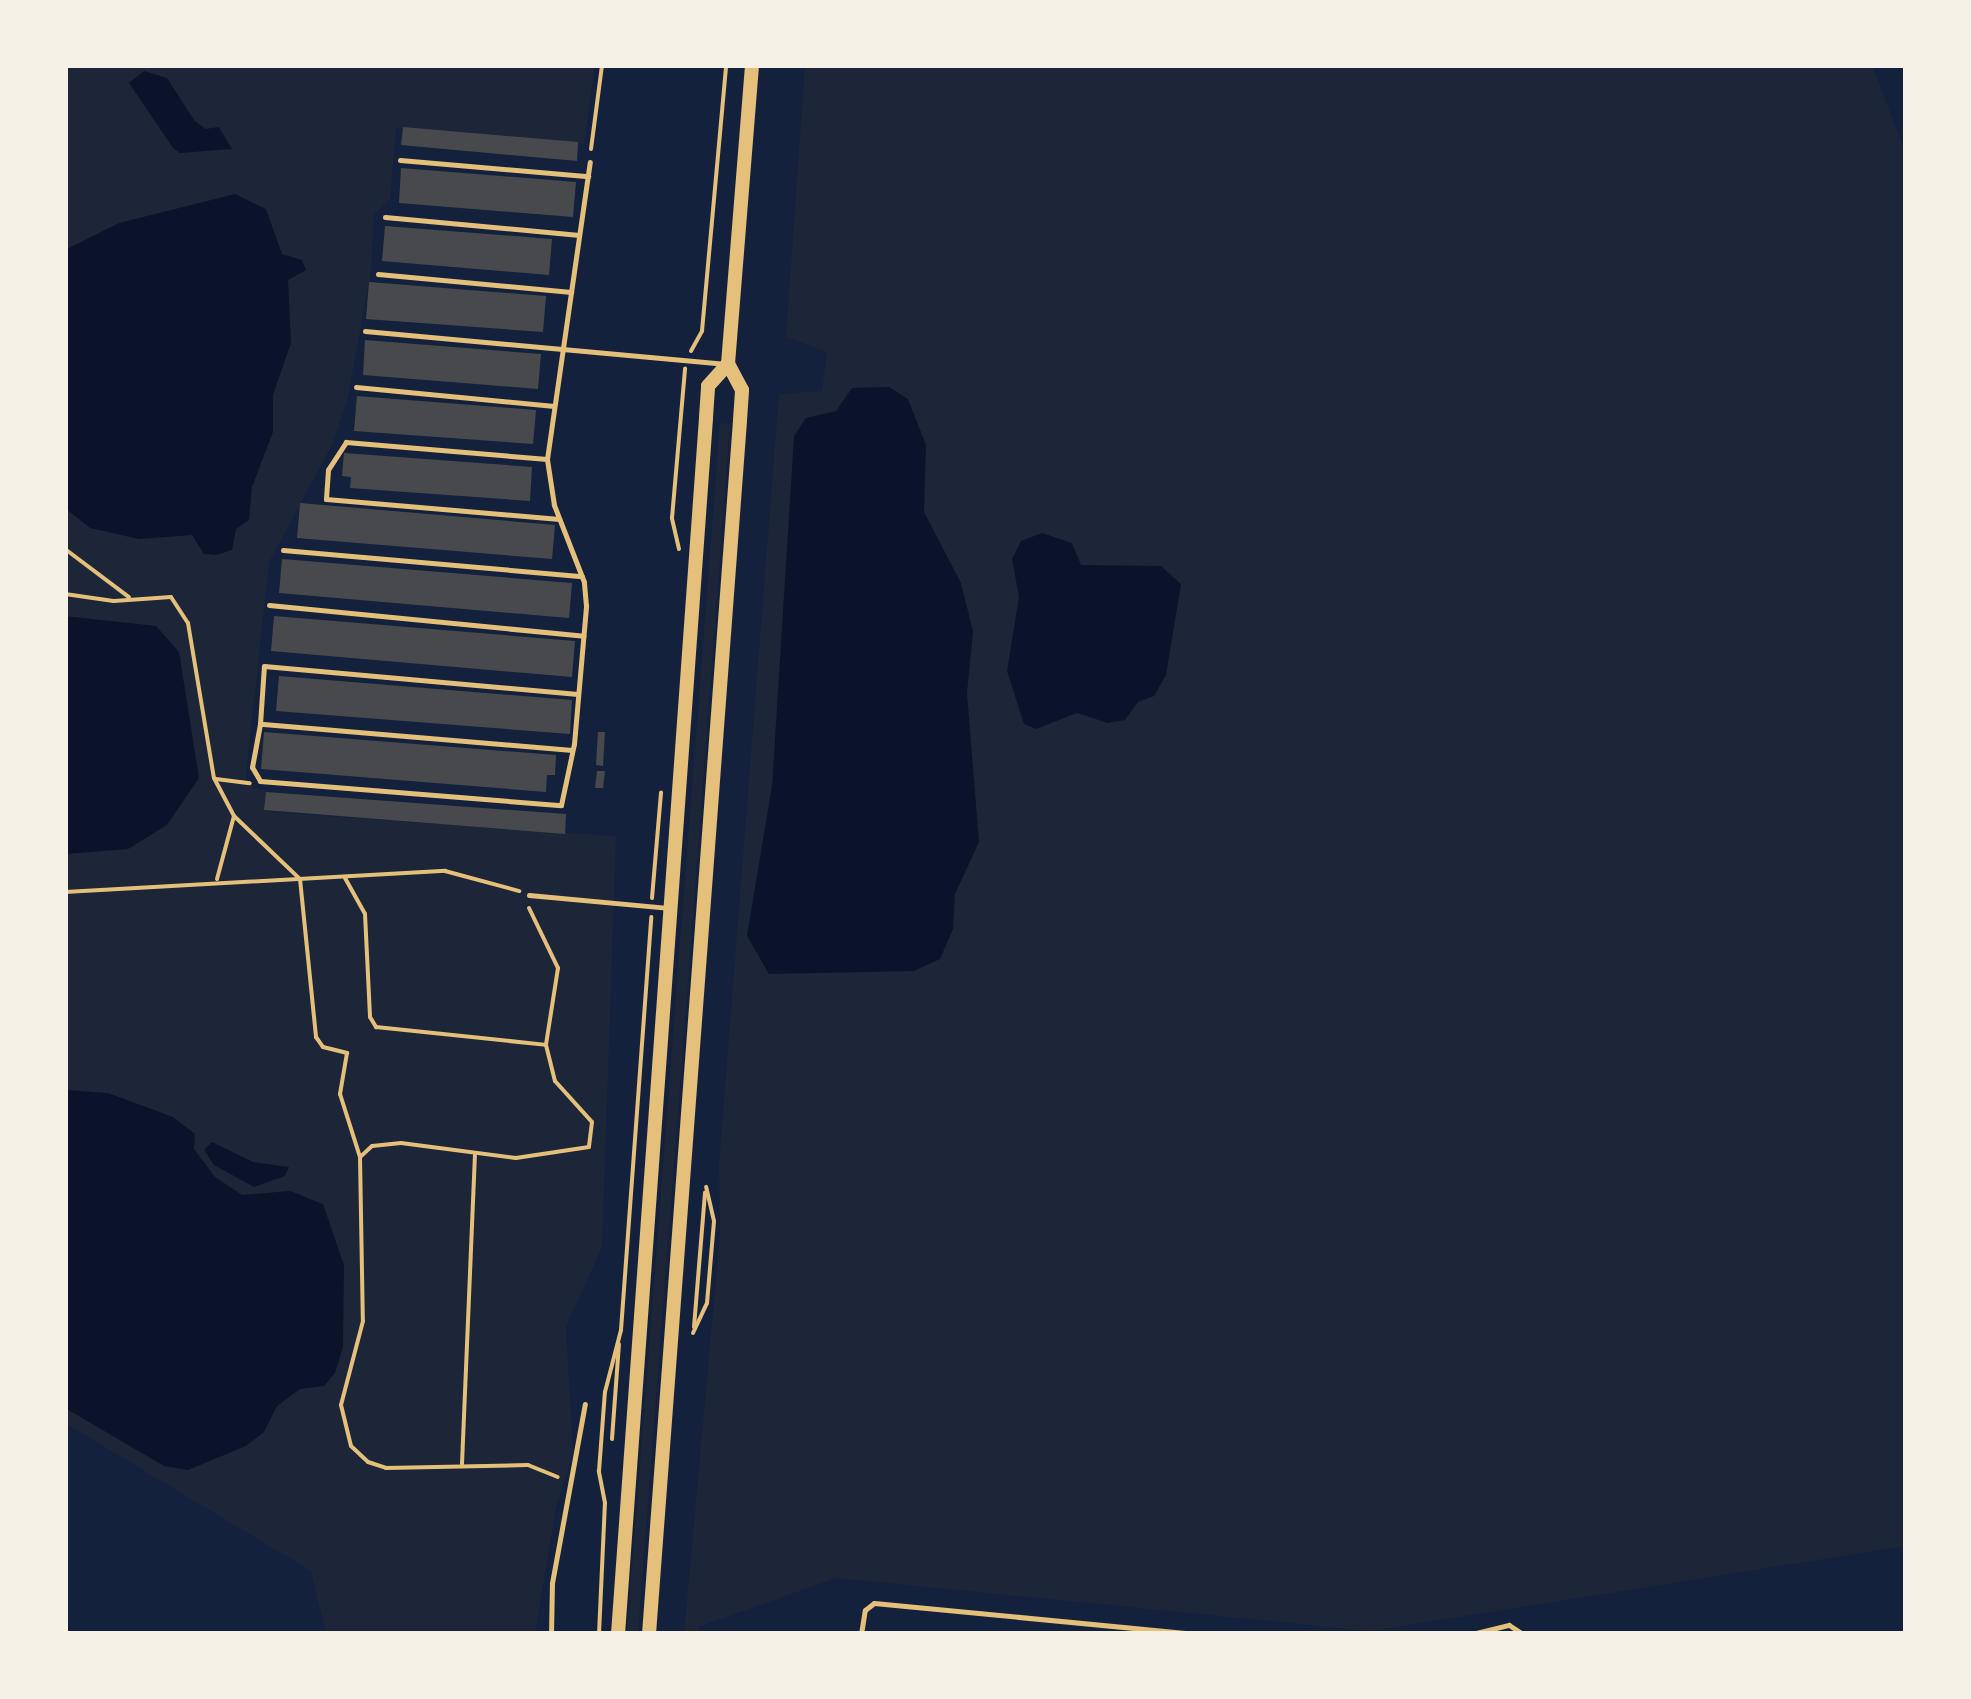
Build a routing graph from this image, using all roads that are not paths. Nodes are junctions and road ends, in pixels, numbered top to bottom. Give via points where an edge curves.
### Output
1 (752, 65) edge
2 (400, 160) dead end
3 (590, 162) road end
4 (588, 176) junction
5 (385, 217) dead end
6 (579, 236) junction
7 (378, 274) dead end
8 (571, 292) junction
9 (365, 331) dead end
10 (562, 349) junction
11 (728, 364) junction
12 (356, 387) dead end
13 (554, 406) junction
14 (547, 458) junction
15 (559, 519) junction
16 (283, 550) dead end
17 (582, 576) junction
18 (269, 605) dead end
19 (583, 636) junction
20 (578, 694) junction
21 (260, 724) junction
22 (572, 750) junction
23 (529, 894) road end
24 (674, 908) junction
25 (585, 1404) dead end
26 (550, 1634) edge
27 (618, 1634) edge
28 (649, 1634) edge
29 (861, 1634) edge
30 (1196, 1634) edge
31 (1472, 1634) edge
32 (1524, 1634) edge

1 - 11 street
2 - 4 lane
3 - 4 lane
4 - 6 lane
5 - 6 lane
6 - 8 lane
7 - 8 lane
8 - 10 lane
9 - 10 lane
10 - 11 lane
10 - 13 lane
11 - 24 street via 708,386
11 - 28 street via 742,390
12 - 13 lane
13 - 14 lane
14 - 15 lane
14 - 15 lane via 346,442 328,470 326,499
15 - 17 lane
16 - 17 lane
17 - 19 lane
18 - 19 lane
19 - 20 lane
20 - 21 lane via 264,666
20 - 22 lane
21 - 22 lane
21 - 22 lane via 252,767 260,781 560,805
23 - 24 lane
24 - 27 street
25 - 26 lane via 552,1583
29 - 30 lane via 865,1610 874,1603
31 - 32 lane via 1508,1626

